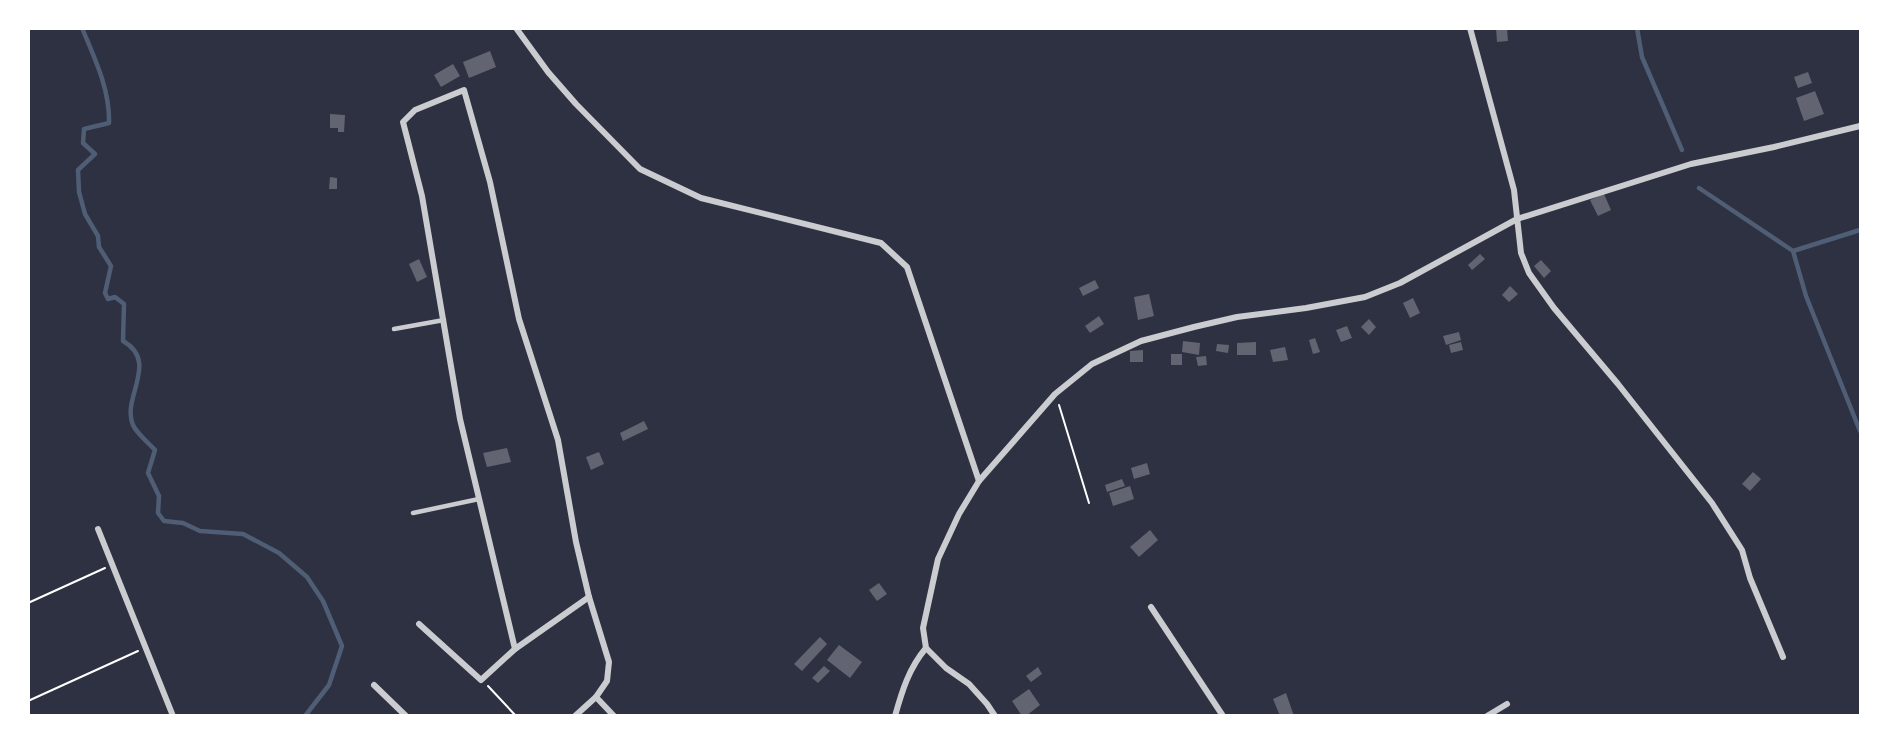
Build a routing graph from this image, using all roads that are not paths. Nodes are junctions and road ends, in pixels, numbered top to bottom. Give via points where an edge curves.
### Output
1 (516, 28) edge
2 (1470, 28) edge
3 (1860, 126) edge
4 (1517, 219) junction
5 (444, 320) junction
6 (394, 329) dead end
7 (979, 481) junction
8 (479, 499) junction
9 (412, 513) dead end
10 (98, 529) dead end
11 (589, 597) junction
12 (1151, 607) dead end
13 (419, 624) dead end
14 (926, 648) junction
15 (515, 649) junction
16 (1783, 657) dead end
17 (374, 684) dead end
18 (596, 697) junction
19 (1507, 704) dead end
20 (173, 716) edge
21 (406, 716) edge
22 (575, 716) edge
23 (614, 716) edge
24 (894, 716) edge
25 (995, 716) edge
26 (1223, 716) edge
27 (1488, 716) edge

1 - 7 street via 576,104 640,169 701,198 881,243 907,267
2 - 4 street via 1514,190
3 - 4 street via 1690,164
4 - 7 street via 1400,283 1365,297 1237,317 1142,341 1092,364 1055,394
4 - 16 street via 1521,253 1529,273 1712,503 1742,550
5 - 6 lane
5 - 8 street via 460,419
5 - 11 street via 422,195 403,122 415,110 464,90 490,182 519,319 558,440
7 - 14 street via 938,559 923,628
8 - 9 lane
8 - 15 street
10 - 20 street
11 - 15 street
11 - 18 street via 609,662 607,681
12 - 26 street
13 - 15 street via 481,680
14 - 24 street via 904,685
14 - 25 street via 969,684
17 - 21 street
18 - 22 street
18 - 23 street
19 - 27 street

